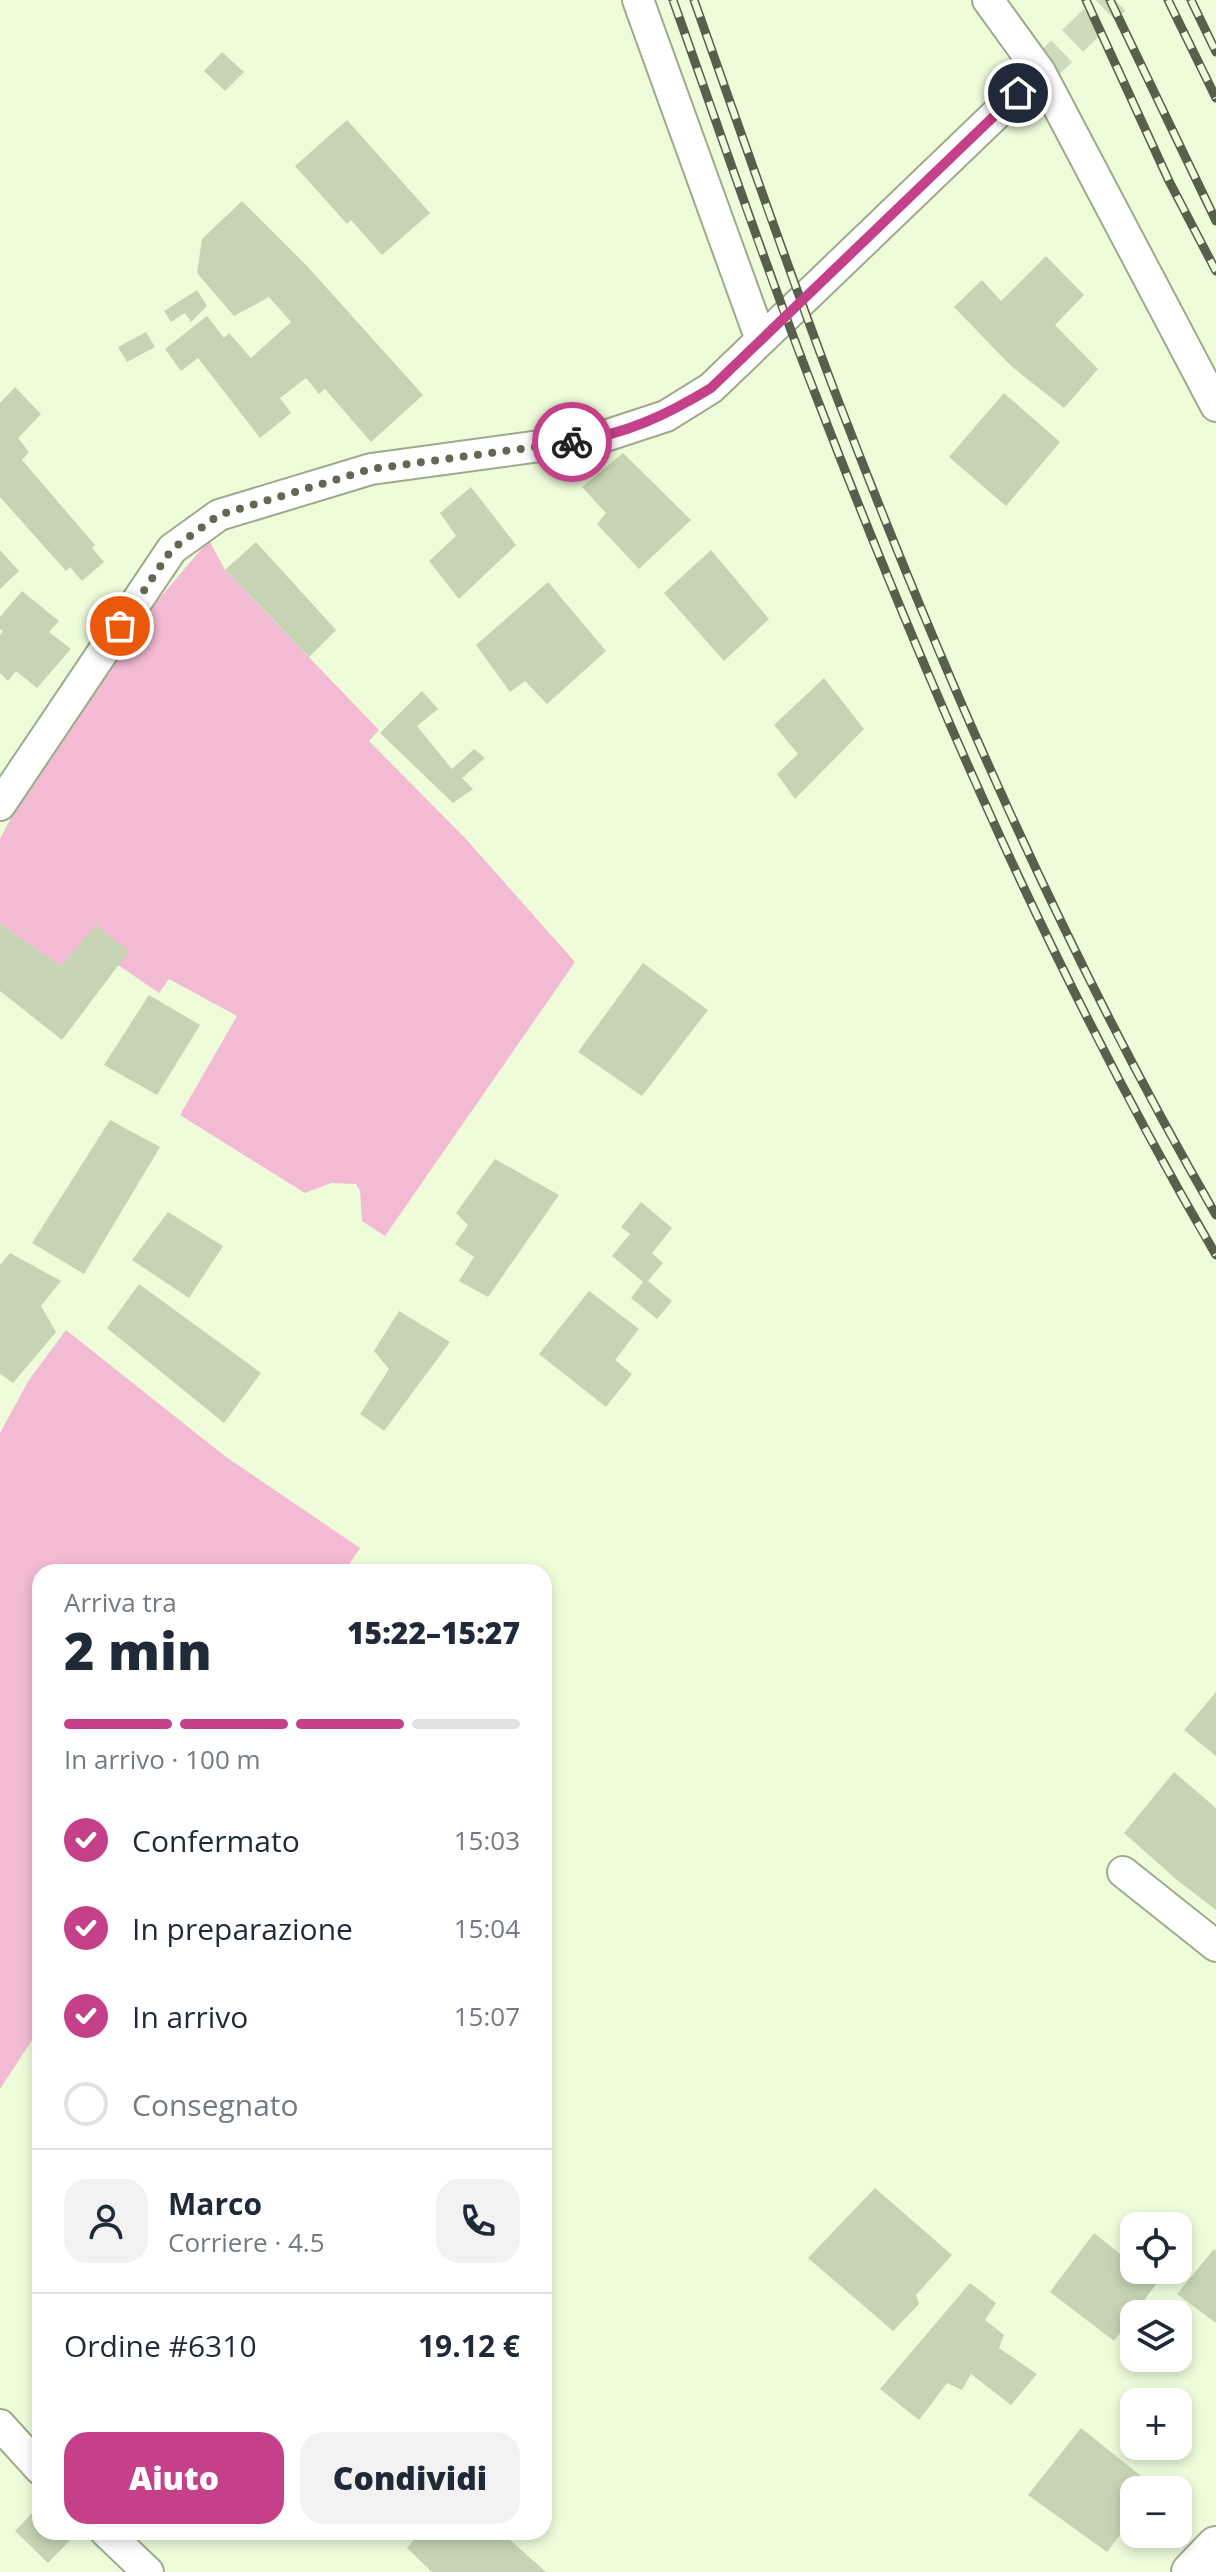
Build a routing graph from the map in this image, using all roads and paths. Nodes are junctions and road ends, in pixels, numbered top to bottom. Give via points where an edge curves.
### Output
1 (638, 0) edge
2 (988, 0) edge
3 (1040, 72) junction
4 (761, 340) junction
5 (1216, 406) edge
6 (0, 805) edge
7 (1123, 1872) dead end
8 (1216, 1946) edge
9 (0, 2425) edge
10 (32, 2460) edge
11 (114, 2540) edge
12 (1216, 2546) edge
13 (148, 2572) edge
14 (1191, 2572) edge

1 - 4 street
2 - 3 street
3 - 4 street
3 - 5 street
4 - 6 street via 711,388 666,416 599,438 371,469 219,515 172,549
7 - 8 street
9 - 10 street
11 - 13 street
12 - 14 street

